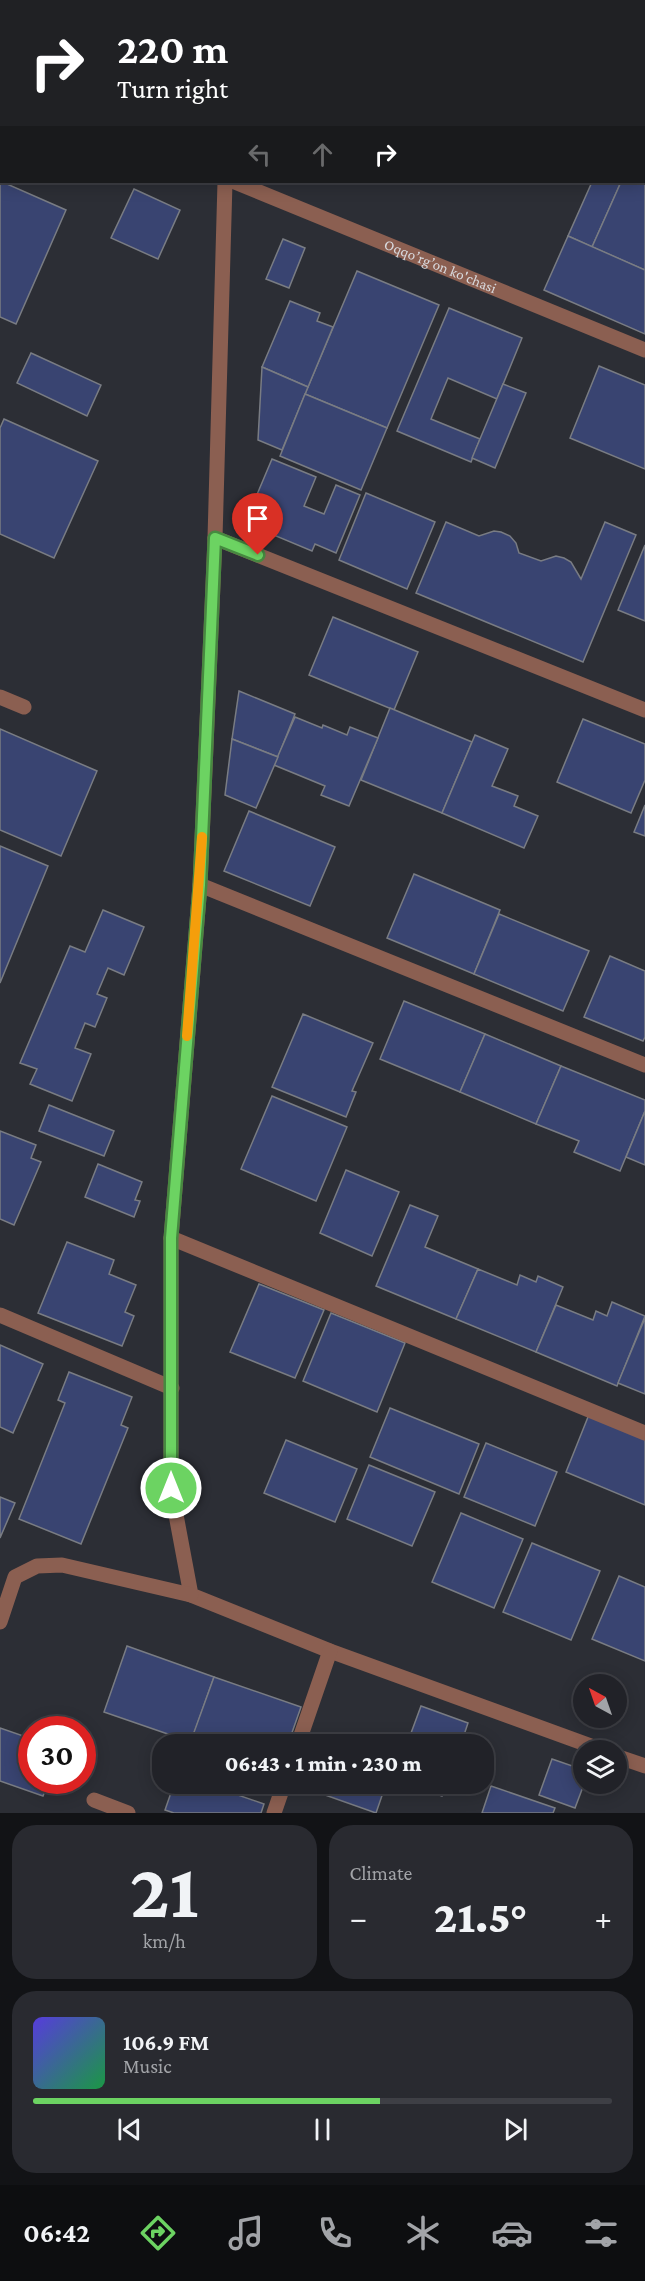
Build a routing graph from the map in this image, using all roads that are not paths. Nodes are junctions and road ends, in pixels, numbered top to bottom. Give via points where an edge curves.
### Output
1 (225, 183) edge
2 (237, 183) edge
3 (645, 350) edge
4 (215, 538) junction
5 (0, 698) edge
6 (24, 706) dead end
7 (645, 710) edge
8 (200, 885) junction
9 (645, 1065) edge
10 (171, 1238) junction
11 (0, 1315) edge
12 (171, 1388) junction
13 (645, 1433) edge
14 (191, 1595) junction
15 (0, 1622) edge
16 (330, 1650) junction
17 (301, 1734) edge
18 (575, 1740) edge
19 (627, 1760) edge
20 (645, 1766) edge
21 (281, 1794) edge
22 (94, 1800) dead end
23 (128, 1813) edge
24 (274, 1813) edge

1 - 4 street
2 - 3 street, Oqqo’rg’on ko'chasi
4 - 7 street
4 - 8 street
5 - 6 street
8 - 9 street
8 - 10 street
10 - 12 street
10 - 13 street
11 - 12 street
12 - 14 street via 171,1488
14 - 15 street via 62,1565 37,1566 15,1577
14 - 16 street
16 - 17 street
16 - 18 street
19 - 20 street
21 - 24 street
22 - 23 street

